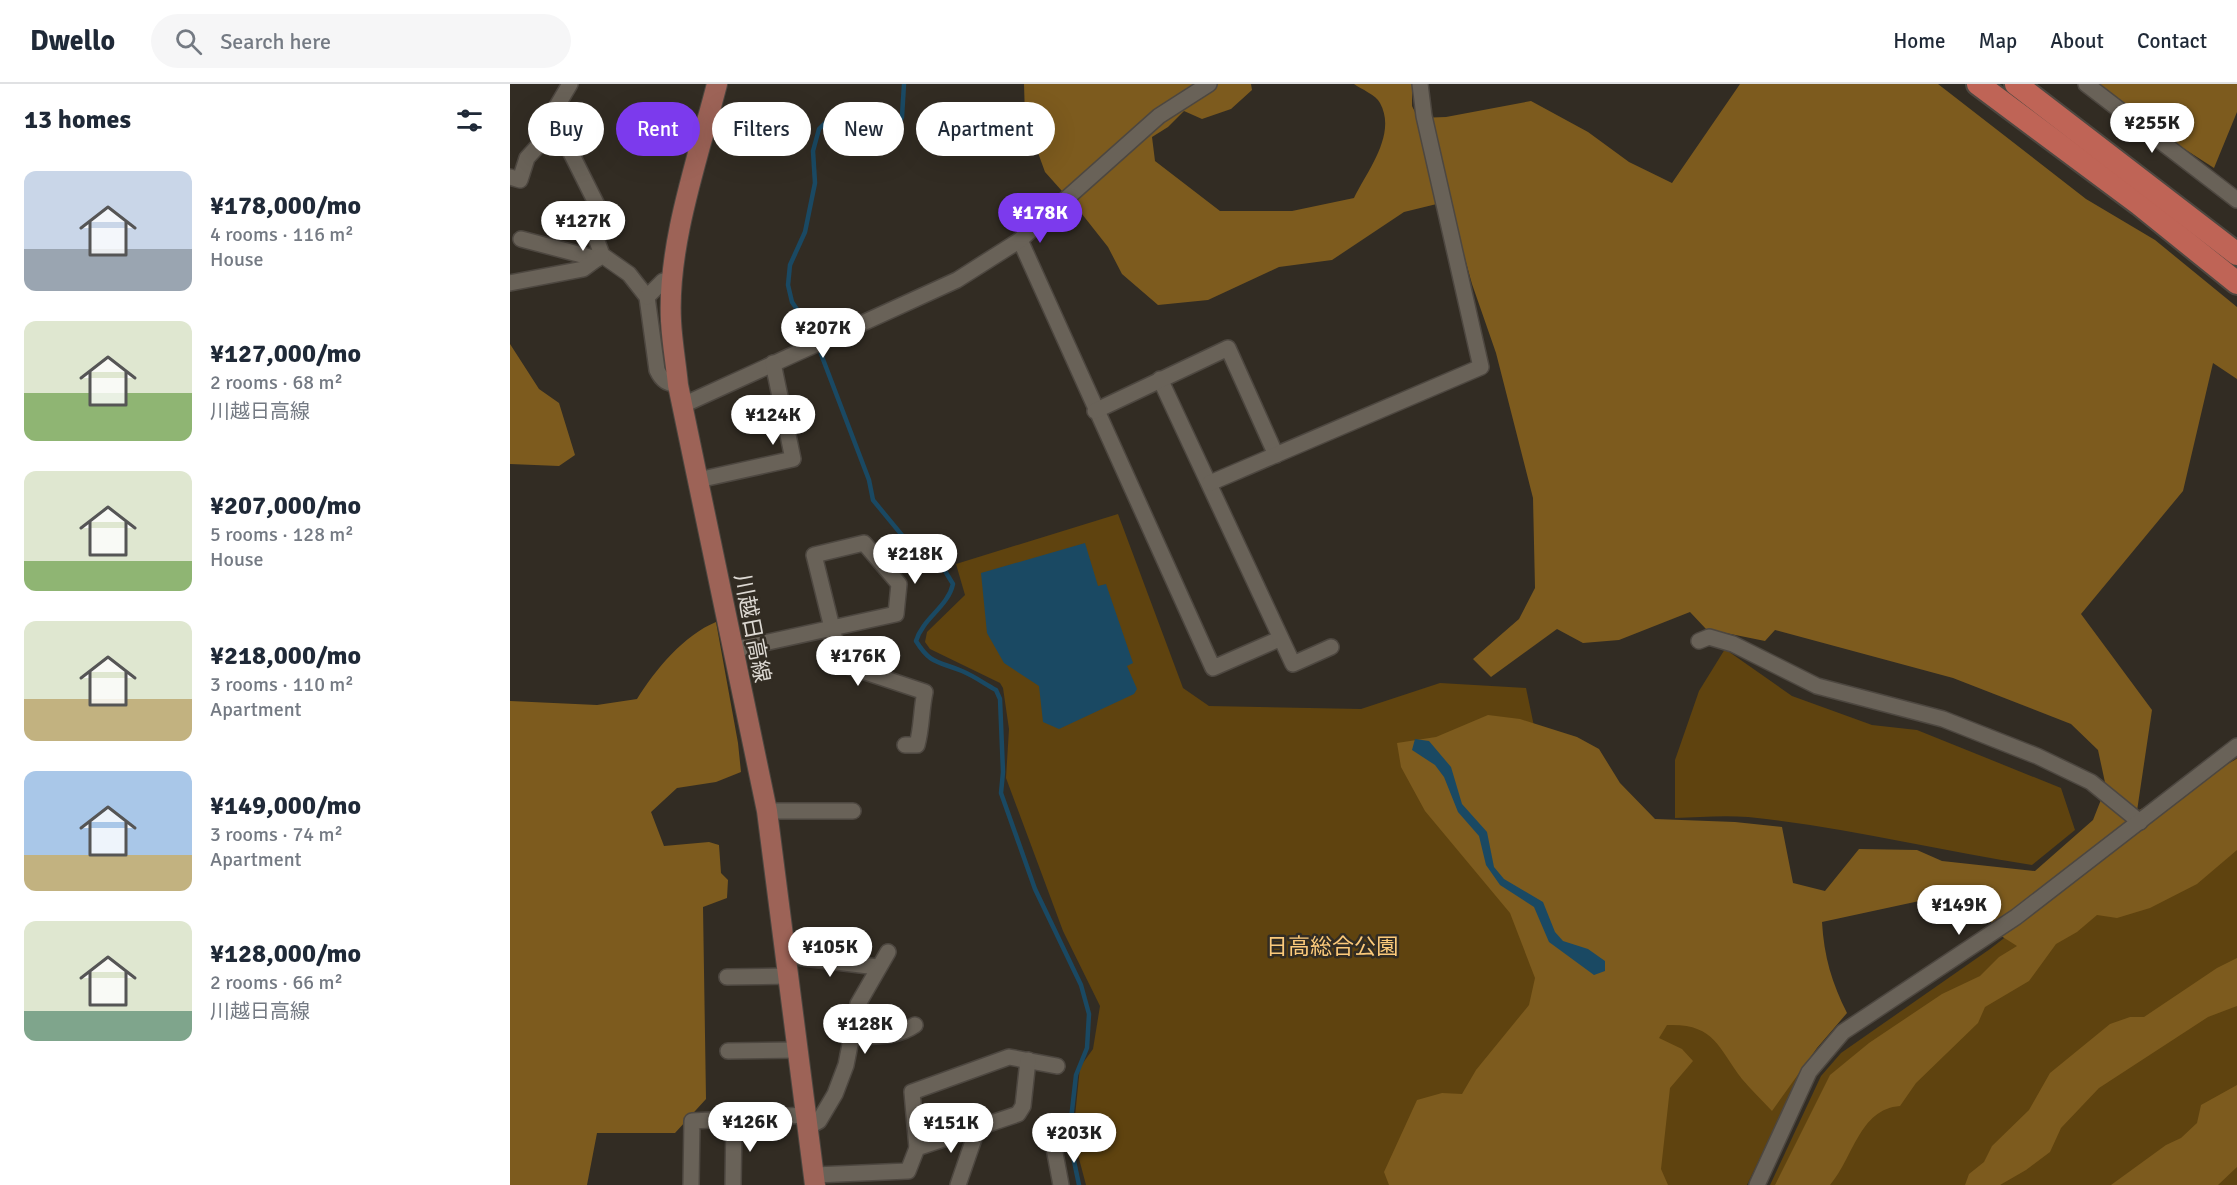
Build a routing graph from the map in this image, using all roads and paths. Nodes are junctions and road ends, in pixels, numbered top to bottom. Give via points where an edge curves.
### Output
1 (570, 84) edge
2 (717, 84) edge
3 (1209, 84) edge
4 (1420, 84) edge
5 (1978, 84) edge
6 (2016, 84) edge
7 (2086, 84) edge
8 (559, 102) edge
9 (529, 156) edge
10 (572, 156) edge
11 (510, 177) edge
12 (2237, 200) edge
13 (521, 239) dead end
14 (1020, 240) junction
15 (2237, 254) edge
16 (600, 257) junction
17 (673, 279) junction
18 (510, 283) edge
19 (2237, 283) edge
20 (647, 297) junction
21 (773, 363) junction
22 (1160, 380) junction
23 (678, 385) junction
24 (683, 405) junction
25 (1095, 411) junction
26 (1276, 455) junction
27 (698, 480) junction
28 (1210, 483) junction
29 (831, 629) junction
30 (1280, 639) junction
31 (1699, 641) dead end
32 (1330, 647) dead end
33 (732, 650) junction
34 (905, 745) dead end
35 (2237, 746) edge
36 (767, 811) junction
37 (853, 811) dead end
38 (2140, 822) junction
39 (888, 952) dead end
40 (787, 956) junction
41 (877, 967) junction
42 (790, 976) junction
43 (728, 977) dead end
44 (915, 1025) dead end
45 (853, 1036) junction
46 (797, 1050) junction
47 (728, 1051) dead end
48 (1028, 1060) junction
49 (1057, 1065) dead end
50 (734, 1120) junction
51 (807, 1121) junction
52 (978, 1127) junction
53 (917, 1148) junction
54 (1054, 1148) dead end
55 (908, 1171) junction
56 (815, 1180) edge
57 (691, 1185) edge
58 (733, 1185) edge
59 (900, 1185) edge
60 (958, 1185) edge
61 (1061, 1185) edge
62 (1757, 1185) edge

1 - 8 street
2 - 17 main road, 川越日高線 via 682,225
3 - 14 street via 1159,116
4 - 26 street via 1481,367
5 - 19 highway
6 - 15 highway
7 - 12 street
9 - 11 street via 520,180
10 - 16 street via 598,207
13 - 16 street
14 - 21 street via 957,280
14 - 25 street
16 - 18 street via 583,269
16 - 20 street via 629,274
17 - 20 street via 663,280
17 - 23 main road, 川越日高線 via 670,321
20 - 23 street via 657,370 661,379
21 - 24 street
21 - 27 street via 793,459
22 - 25 street
22 - 26 street via 1228,348
22 - 28 street
23 - 24 main road, 川越日高線
24 - 27 main road, 川越日高線
25 - 30 street via 1213,668
26 - 28 street
27 - 33 main road, 川越日高線
28 - 30 street
29 - 29 street via 897,614 899,584 864,543 814,555
29 - 33 street
29 - 34 street via 841,664 925,692 917,745
30 - 32 street via 1293,664
31 - 38 street via 1709,637 1733,644 1817,686 1943,719 2037,756 2091,782
33 - 36 main road, 川越日高線
35 - 38 street
36 - 37 street
36 - 40 main road, 川越日高線
38 - 62 street via 1987,938 1843,1032 1809,1072
39 - 41 street
40 - 41 street
40 - 42 main road, 川越日高線
41 - 45 street via 858,1004
42 - 43 street
42 - 46 main road, 川越日高線
44 - 45 street via 904,1033
45 - 51 street via 835,1094 819,1121
46 - 47 street
46 - 51 main road, 川越日高線
48 - 49 street
48 - 52 street via 1023,1106 1018,1114
48 - 53 street via 1009,1057 912,1092
50 - 51 street
50 - 57 street via 692,1120
50 - 58 street
51 - 56 main road, 川越日高線
52 - 53 street
52 - 60 street
53 - 55 street
54 - 61 street
55 - 56 street
55 - 59 street

